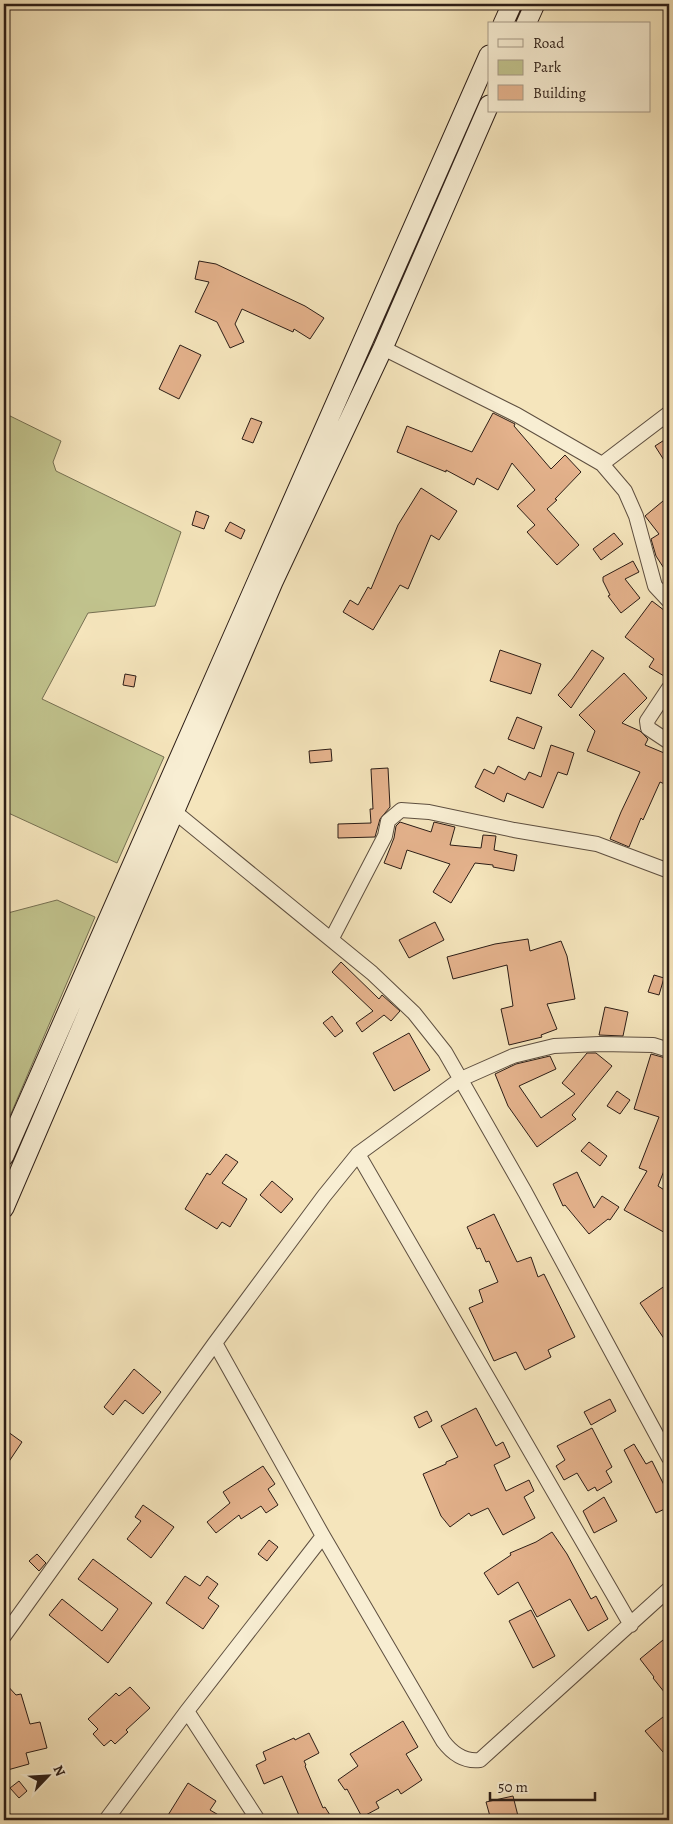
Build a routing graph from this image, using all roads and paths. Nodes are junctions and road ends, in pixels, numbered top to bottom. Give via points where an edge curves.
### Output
1 (512, 4) edge
2 (535, 4) edge
3 (504, 22) edge
4 (527, 22) edge
5 (488, 57) edge
6 (488, 107) edge
7 (383, 348) junction
8 (669, 414) edge
9 (602, 464) junction
10 (669, 601) edge
11 (669, 688) edge
12 (669, 742) edge
13 (167, 808) junction
14 (669, 871) edge
15 (332, 938) junction
16 (669, 1050) edge
17 (462, 1079) junction
18 (358, 1154) junction
19 (4, 1156) edge
20 (4, 1208) edge
21 (215, 1343) junction
22 (663, 1431) edge
23 (669, 1458) edge
24 (323, 1536) junction
25 (669, 1589) edge
26 (631, 1625) junction
27 (4, 1636) edge
28 (187, 1711) junction
29 (106, 1820) edge
30 (258, 1820) edge

1 - 3 main road
2 - 4 main road
5 - 13 main road
6 - 7 main road
7 - 9 street via 517,415
7 - 13 main road
8 - 9 street
9 - 10 street via 625,491 636,516 655,586
11 - 12 street via 646,721 648,728
13 - 15 street
13 - 19 main road
13 - 20 main road
14 - 15 street via 597,844 429,812 401,810 388,821 385,836
15 - 17 street via 414,1013
16 - 17 street via 653,1045 554,1046 513,1056
17 - 18 street
17 - 22 street
18 - 21 street
18 - 26 street
21 - 24 street
21 - 27 street
22 - 23 street
24 - 26 street via 443,1741 450,1751 472,1761 480,1760
24 - 28 street
25 - 26 street
28 - 29 street
28 - 30 street

